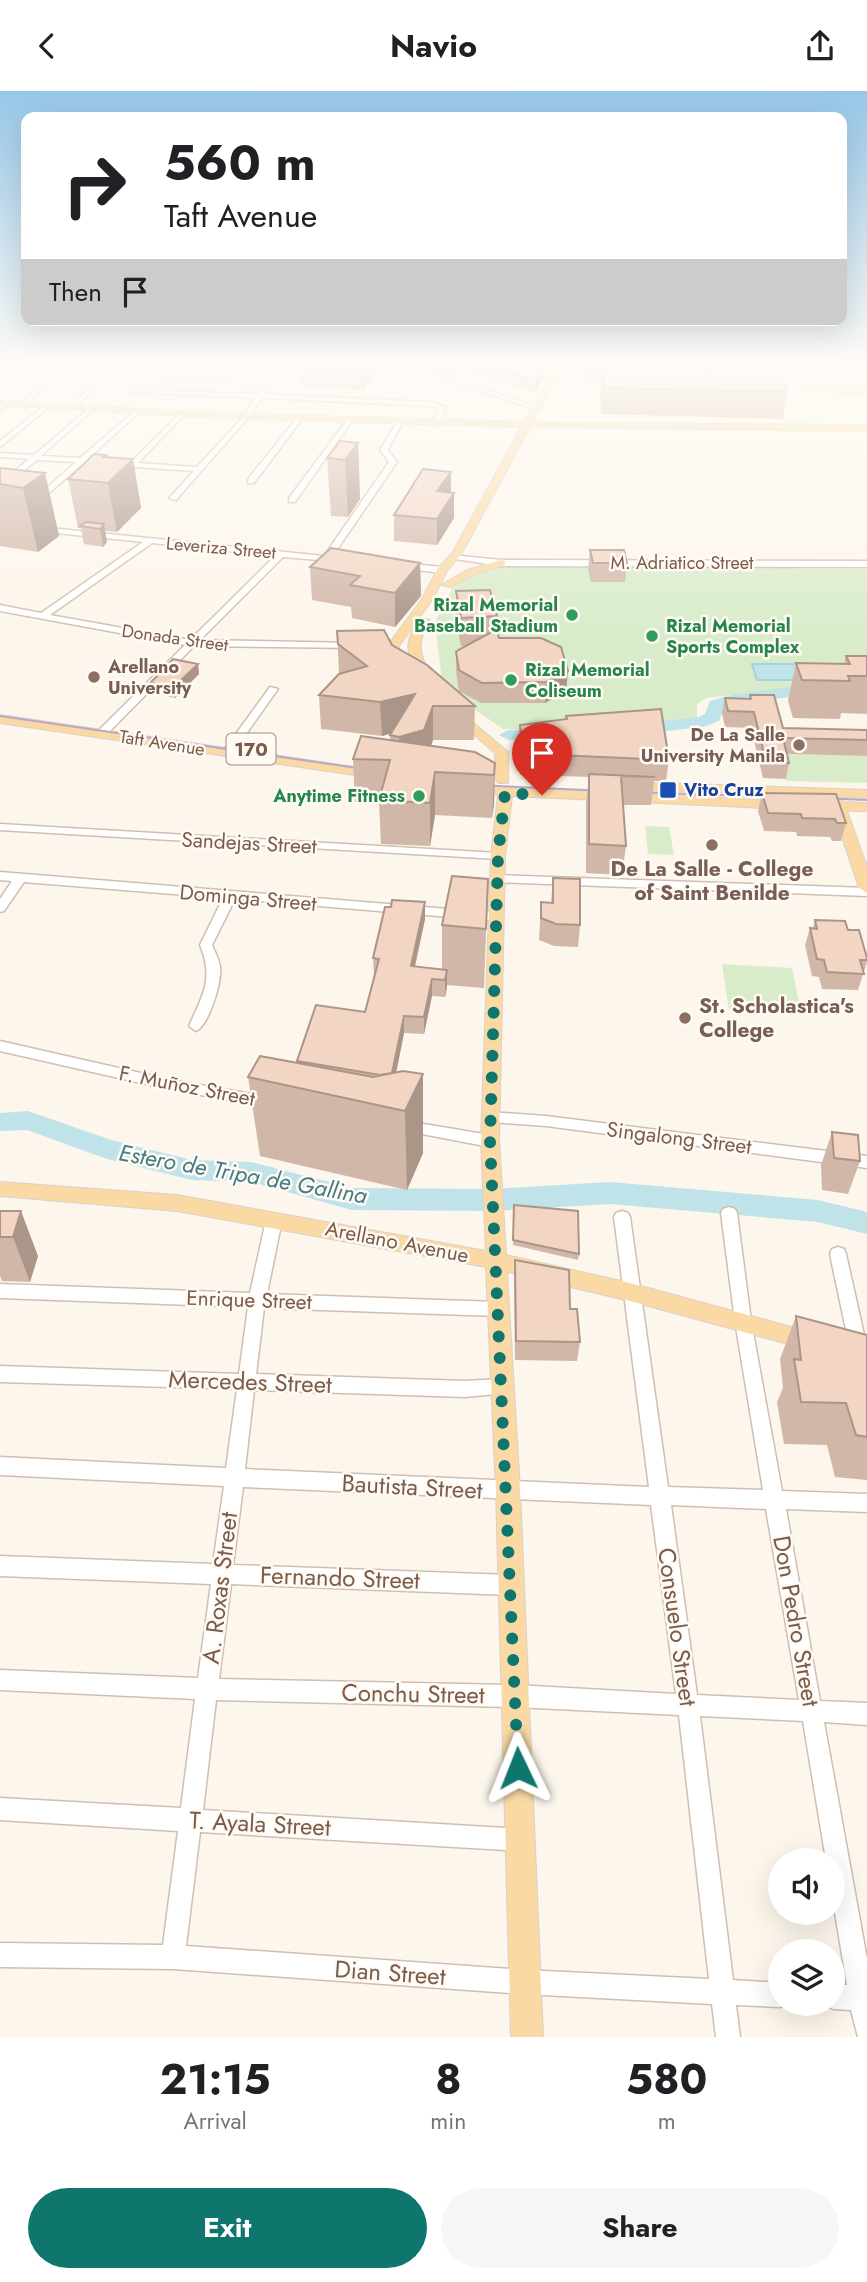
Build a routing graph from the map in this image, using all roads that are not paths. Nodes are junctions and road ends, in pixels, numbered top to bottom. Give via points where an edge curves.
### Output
1 (34, 458) edge
2 (45, 458) edge
3 (86, 458) edge
4 (139, 458) edge
5 (210, 458) edge
6 (268, 458) edge
7 (322, 458) edge
8 (390, 458) edge
9 (510, 458) edge
10 (83, 461) junction
11 (133, 464) junction
12 (200, 469) junction
13 (124, 474) edge
14 (250, 481) dead end
15 (0, 488) edge
16 (43, 496) edge
17 (173, 498) dead end
18 (292, 500) dead end
19 (27, 527) edge
20 (149, 542) junction
21 (282, 554) junction
22 (456, 555) junction
23 (867, 555) edge
24 (327, 558) junction
25 (352, 561) edge
26 (501, 563) junction
27 (387, 564) edge
28 (867, 564) edge
29 (442, 570) junction
30 (446, 585) junction
31 (0, 608) edge
32 (41, 617) junction
33 (412, 637) junction
34 (192, 643) junction
35 (386, 644) junction
36 (420, 668) junction
37 (398, 672) junction
38 (273, 688) dead end
39 (443, 701) edge
40 (0, 711) edge
41 (0, 719) edge
42 (104, 730) junction
43 (229, 749) junction
44 (387, 771) edge
45 (503, 794) junction
46 (867, 794) edge
47 (836, 799) junction
48 (867, 807) edge
49 (0, 827) edge
50 (498, 856) junction
51 (0, 876) edge
52 (20, 878) junction
53 (498, 879) junction
54 (867, 890) edge
55 (230, 897) junction
56 (0, 908) edge
57 (497, 917) junction
58 (196, 1026) dead end
59 (5, 1047) edge
60 (0, 1062) edge
61 (287, 1105) edge
62 (490, 1117) junction
63 (393, 1124) edge
64 (490, 1141) junction
65 (867, 1162) edge
66 (0, 1189) edge
67 (729, 1213) dead end
68 (622, 1217) dead end
69 (274, 1220) junction
70 (838, 1254) dead end
71 (496, 1261) junction
72 (0, 1291) edge
73 (630, 1292) junction
74 (257, 1300) junction
75 (498, 1309) junction
76 (743, 1321) junction
77 (863, 1357) edge
78 (0, 1374) edge
79 (247, 1382) junction
80 (500, 1387) junction
81 (867, 1387) edge
82 (0, 1466) edge
83 (234, 1479) junction
84 (508, 1491) junction
85 (659, 1496) junction
86 (776, 1500) junction
87 (867, 1503) edge
88 (0, 1566) edge
89 (222, 1573) junction
90 (511, 1585) junction
91 (0, 1680) edge
92 (207, 1689) junction
93 (515, 1696) junction
94 (688, 1705) junction
95 (812, 1711) junction
96 (867, 1714) edge
97 (0, 1809) edge
98 (190, 1820) junction
99 (521, 1840) junction
100 (0, 1955) edge
101 (173, 1958) junction
102 (524, 1982) junction
103 (723, 1993) junction
104 (768, 1995) edge
105 (845, 1997) edge
106 (864, 1998) edge
107 (867, 2028) edge
108 (527, 2037) edge
109 (728, 2037) edge

1 - 15 street
2 - 10 street
3 - 10 street
4 - 11 street
5 - 12 street
6 - 14 street
7 - 18 street
8 - 24 street via 393,462
9 - 22 main road
10 - 11 street
10 - 16 street
11 - 12 street
11 - 13 street
12 - 17 street
19 - 20 street, Leveriza Street
20 - 21 street, Leveriza Street
20 - 32 street
21 - 24 street, Leveriza Street
21 - 34 street
22 - 23 street, M. Adriatico Street
22 - 26 street, M. Adriatico Street
22 - 29 main road
22 - 30 main road via 458,563
24 - 25 street, Leveriza Street
26 - 28 street, M. Adriatico Street
26 - 30 main road
27 - 29 street
29 - 35 main road via 427,600
30 - 33 main road
31 - 32 street, Donada Street
32 - 34 street, Donada Street
33 - 35 main road
33 - 36 main road
34 - 35 street, Donada Street
34 - 42 street
35 - 37 main road
36 - 37 main road
36 - 37 main road via 433,692
38 - 43 street
39 - 45 main road via 501,752
40 - 42 main road, Taft Avenue / 170
41 - 42 main road, Taft Avenue / 170
42 - 43 main road, Taft Avenue / 170
43 - 44 main road, Taft Avenue / 170
45 - 45 main road via 479,787
45 - 47 main road
45 - 50 main road
46 - 47 main road
47 - 48 main road
47 - 54 main road
49 - 50 street, Sandejas Street
50 - 53 main road
51 - 52 street, Dominga Street
52 - 55 street, Dominga Street
52 - 56 street
53 - 54 street
53 - 57 main road
55 - 57 street, Dominga Street
55 - 58 street via 206,945 216,964 212,989
57 - 62 main road
59 - 60 street
59 - 61 street, F. Muñoz Street via 167,1084
62 - 64 main road
62 - 65 street, Singalong Street
63 - 64 street
64 - 71 main road
66 - 69 main road, Arellano Avenue via 177,1203
67 - 76 street, Don Pedro Street
68 - 73 street, Consuelo Street
69 - 71 main road, Arellano Avenue
69 - 74 street, A. Roxas Street
70 - 77 street
71 - 73 main road, Arellano Avenue
71 - 75 main road
72 - 74 street, Enrique Street
73 - 76 main road, Arellano Avenue
73 - 85 street, Consuelo Street
74 - 75 street, Enrique Street
74 - 79 street, A. Roxas Street
75 - 80 main road
76 - 77 main road, Arellano Avenue
76 - 86 street, Don Pedro Street
77 - 81 street
78 - 79 street, Mercedes Street
79 - 80 street, Mercedes Street
79 - 83 street, A. Roxas Street
80 - 84 main road
82 - 83 street, Bautista Street
83 - 84 street, Bautista Street
83 - 89 street, A. Roxas Street
84 - 85 street, Bautista Street
84 - 90 main road
85 - 86 street, Bautista Street
85 - 94 street, Consuelo Street
86 - 87 street, Bautista Street
86 - 95 street, Don Pedro Street
88 - 89 street, Fernando Street
89 - 90 street, Fernando Street
89 - 92 street, A. Roxas Street
90 - 93 main road
91 - 92 street, Conchu Street
92 - 93 street, Conchu Street
92 - 98 street, A. Roxas Street
93 - 94 street, Conchu Street
93 - 99 main road
94 - 95 street, Conchu Street
94 - 103 street, Consuelo Street
95 - 96 street, Conchu Street
95 - 106 street, Don Pedro Street
97 - 98 street, T. Ayala Street
98 - 99 street, T. Ayala Street
98 - 101 street, A. Roxas Street
99 - 102 main road
100 - 101 street, Dian Street
101 - 102 street, Dian Street
102 - 103 street, Dian Street
102 - 108 main road
103 - 104 street, Dian Street
103 - 109 street, Consuelo Street
105 - 106 street
106 - 107 street, Don Pedro Street

